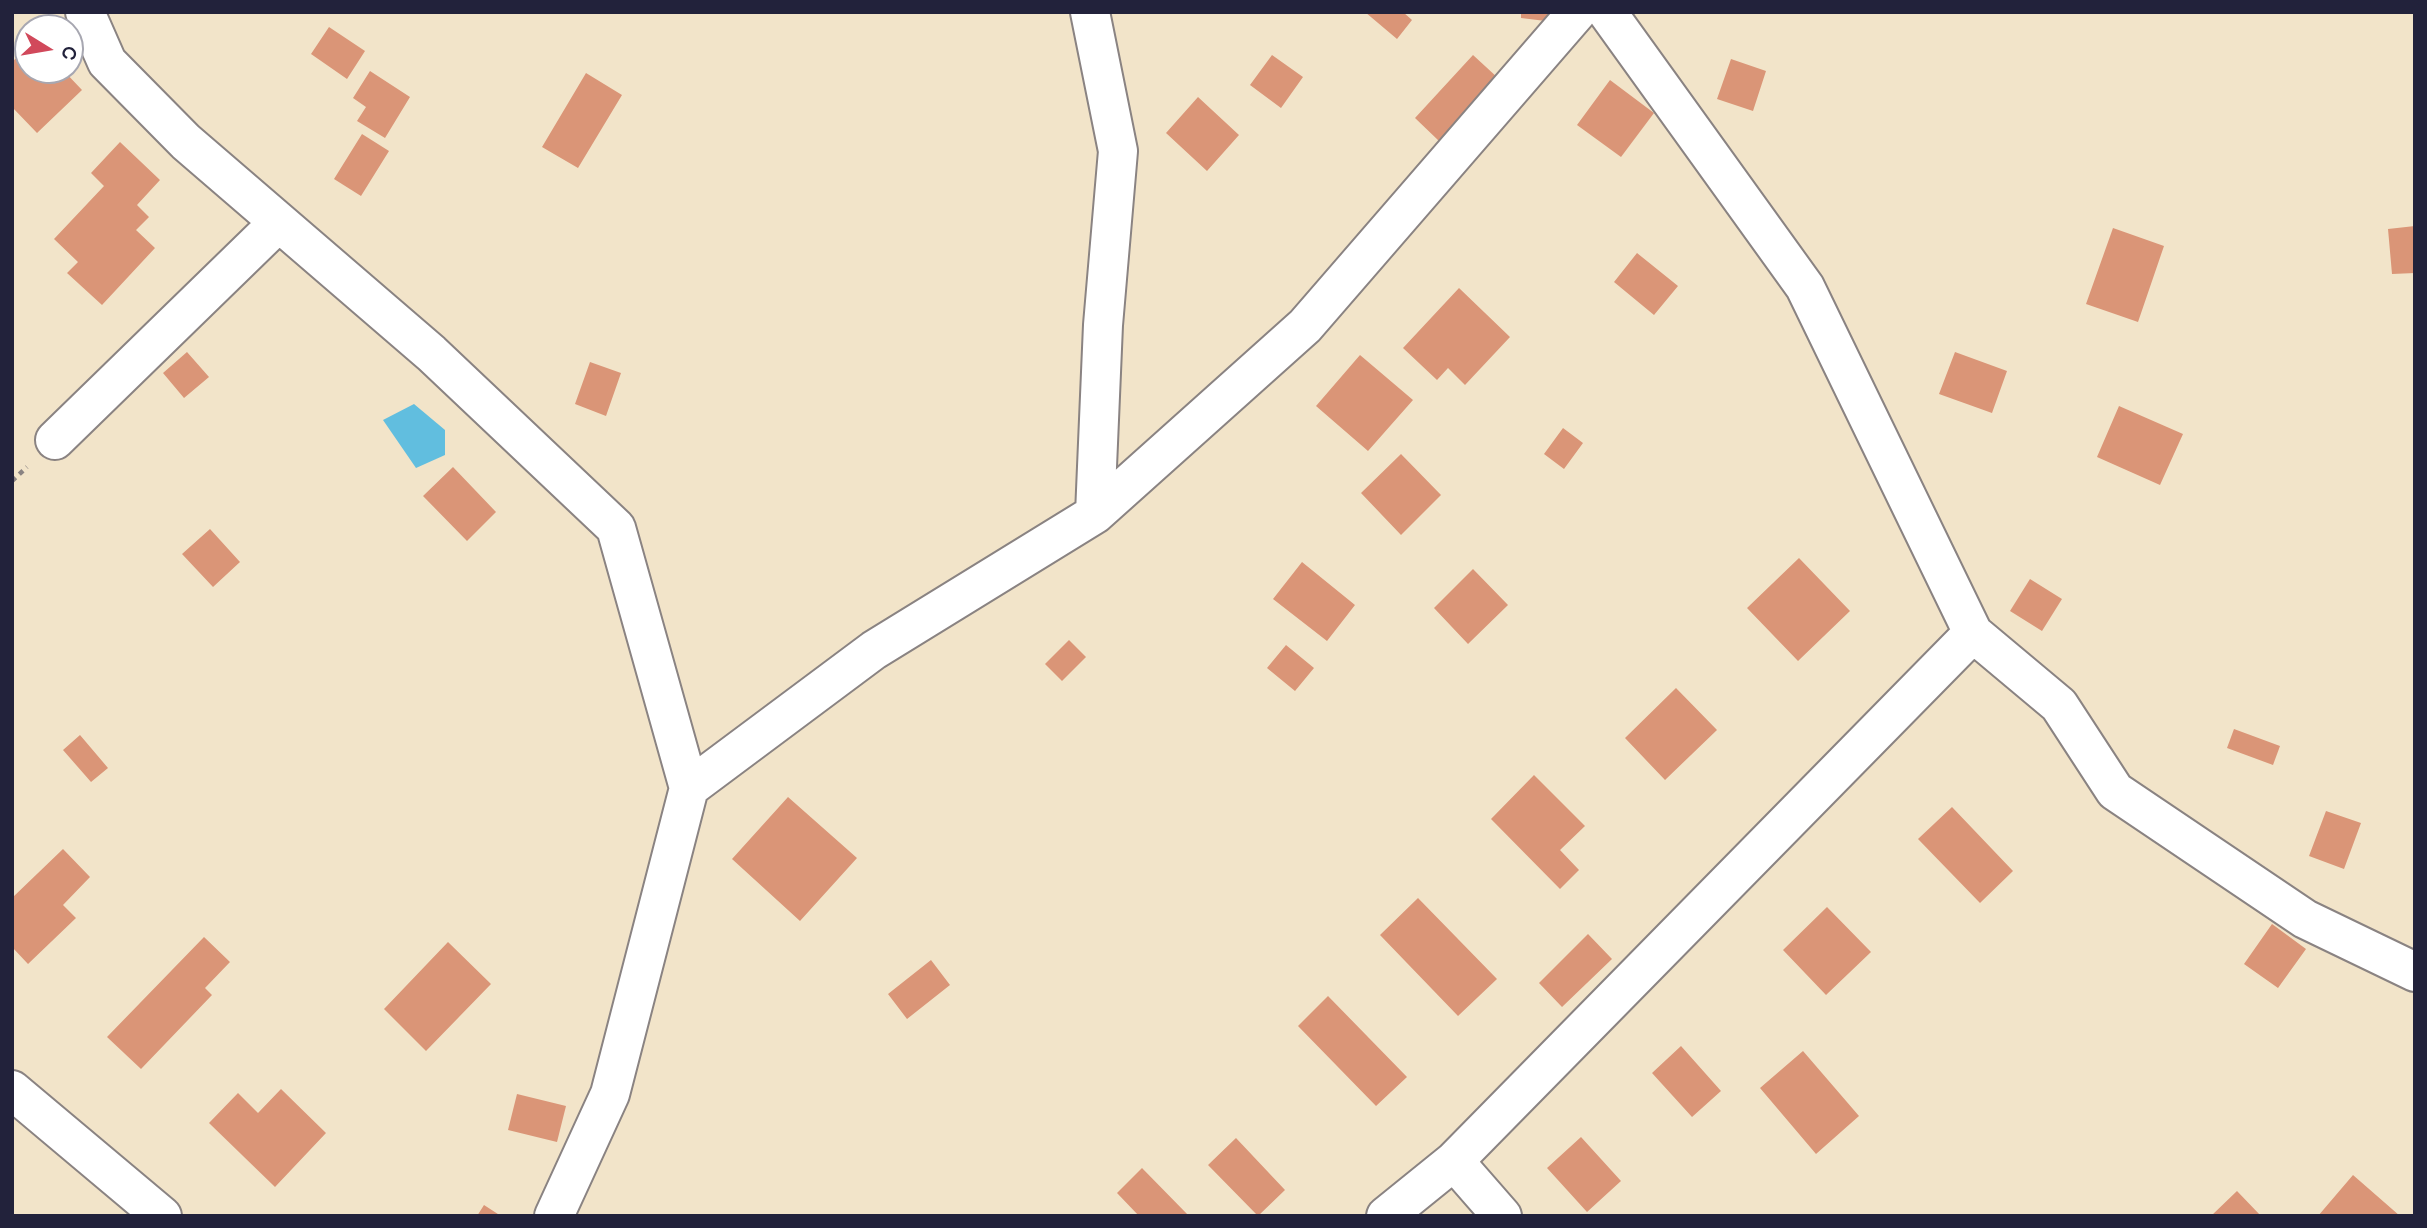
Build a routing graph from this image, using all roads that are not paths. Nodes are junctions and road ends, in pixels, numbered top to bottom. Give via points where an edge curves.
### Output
1 (85, 12) edge
2 (1090, 12) edge
3 (1577, 12) edge
4 (1607, 12) edge
5 (279, 222) junction
6 (55, 440) dead end
7 (1095, 514) junction
8 (1973, 633) junction
9 (689, 788) junction
10 (2415, 972) edge
11 (12, 1090) edge
12 (1454, 1161) junction
13 (162, 1216) edge
14 (554, 1216) edge
15 (1386, 1216) edge
16 (1502, 1216) edge

1 - 5 street via 107,62 186,142
2 - 7 street via 1118,150 1103,325
3 - 7 street via 1305,327
4 - 8 street via 1805,287
5 - 6 street
5 - 9 street via 431,353 616,528
7 - 9 street via 874,650
8 - 10 street via 2059,705 2115,790 2305,919
8 - 12 street
9 - 14 street via 610,1094
11 - 13 street
12 - 15 street
12 - 16 street

